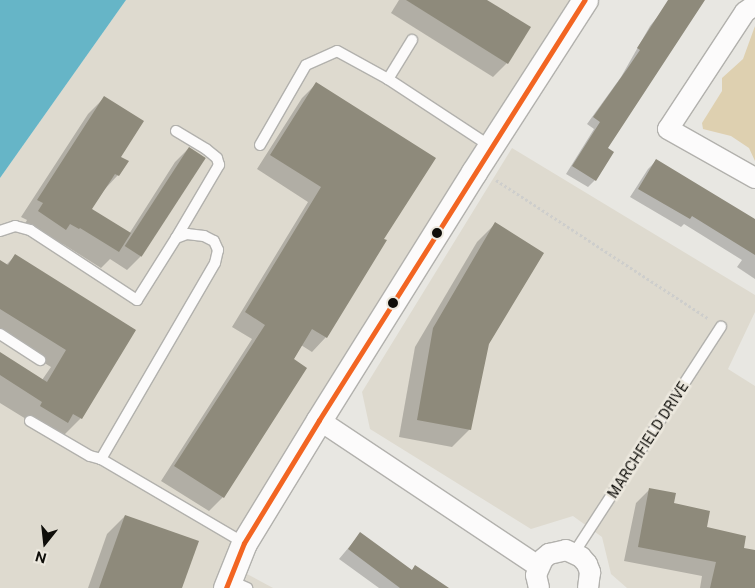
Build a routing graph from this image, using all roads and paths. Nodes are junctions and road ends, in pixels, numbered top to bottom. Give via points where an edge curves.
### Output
1 (585, 0) edge
2 (755, 5) edge
3 (412, 40) dead end
4 (388, 79) junction
5 (176, 131) dead end
6 (260, 145) dead end
7 (484, 157) junction
8 (755, 178) edge
9 (0, 231) edge
10 (176, 238) junction
11 (721, 327) joint
12 (0, 334) edge
13 (40, 360) dead end
14 (319, 420) junction
15 (30, 421) dead end
16 (101, 459) junction
17 (244, 543) junction
18 (574, 553) junction
19 (538, 566) junction
20 (234, 585) edge
21 (538, 588) edge
22 (588, 588) edge

1 - 7 street
2 - 8 street via 745,12 668,129
3 - 4 lane
4 - 6 lane via 337,51 306,65
4 - 7 lane
5 - 10 lane via 206,149 219,164
7 - 11 path
7 - 14 street
9 - 10 lane via 16,226 30,230 137,300
10 - 16 lane via 186,234 214,241 218,250 215,263
11 - 18 lane, MARCHFIELD DRIVE
12 - 13 lane
14 - 17 street
14 - 19 street
15 - 16 lane via 90,456
16 - 17 lane
17 - 20 street
18 - 19 street via 566,550 549,554
18 - 22 street via 587,564
19 - 21 street

